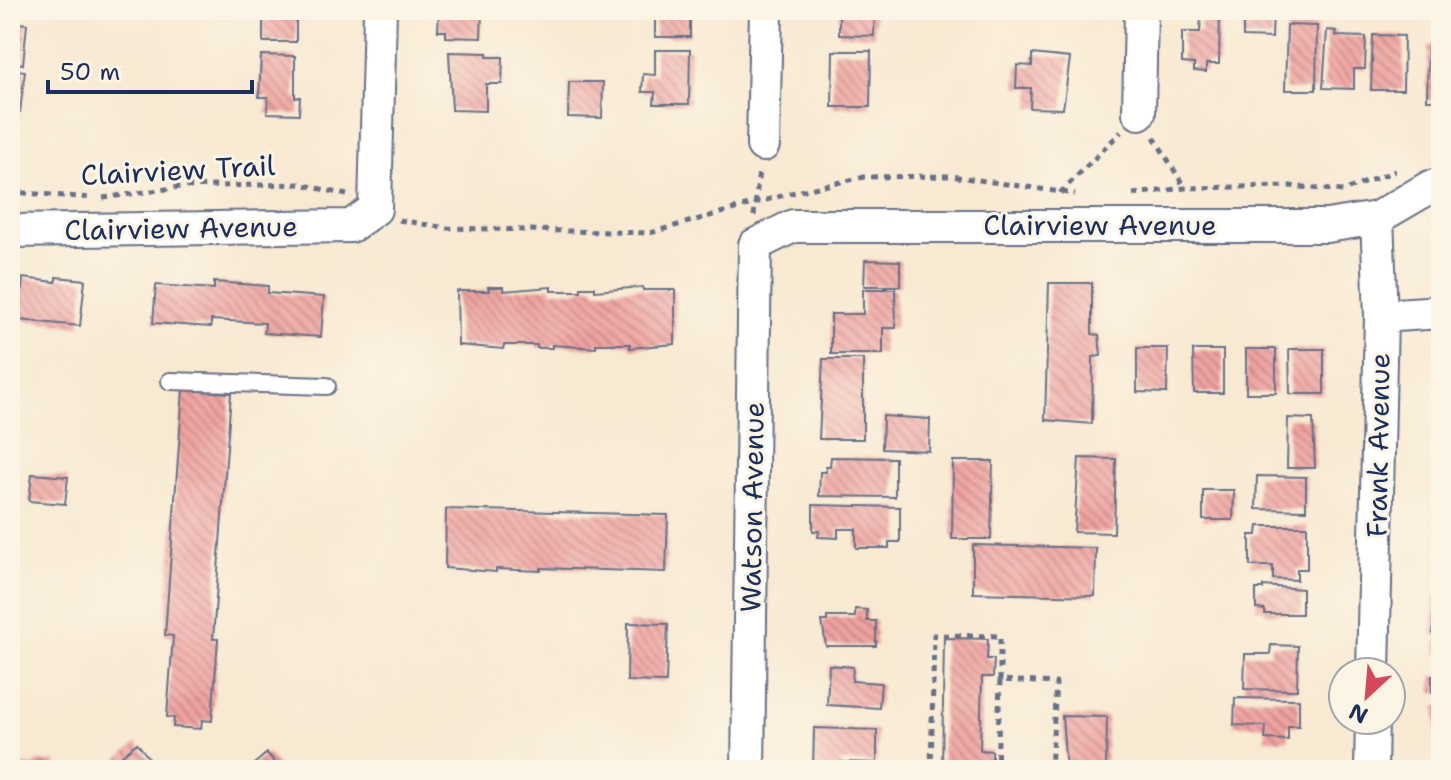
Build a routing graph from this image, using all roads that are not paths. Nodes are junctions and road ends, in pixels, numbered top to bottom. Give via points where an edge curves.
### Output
1 (380, 10) edge
2 (766, 10) edge
3 (1141, 10) edge
4 (1139, 113) road end
5 (763, 145) road end
6 (1441, 185) edge
7 (1377, 218) junction
8 (10, 231) edge
9 (755, 245) joint
10 (1441, 312) edge
11 (1381, 316) junction
12 (170, 381) dead end
13 (327, 386) dead end
14 (1373, 656) edge
15 (1372, 736) edge
16 (748, 770) edge
17 (1371, 770) edge

1 - 8 street, Clairview Avenue via 375,209
2 - 5 street
3 - 4 street
6 - 7 street, Clairview Avenue
7 - 9 street, Clairview Avenue via 1327,226 793,226
7 - 11 street, Frank Avenue
9 - 16 street, Watson Avenue
10 - 11 street
11 - 14 street, Frank Avenue
12 - 13 lane
15 - 17 street

